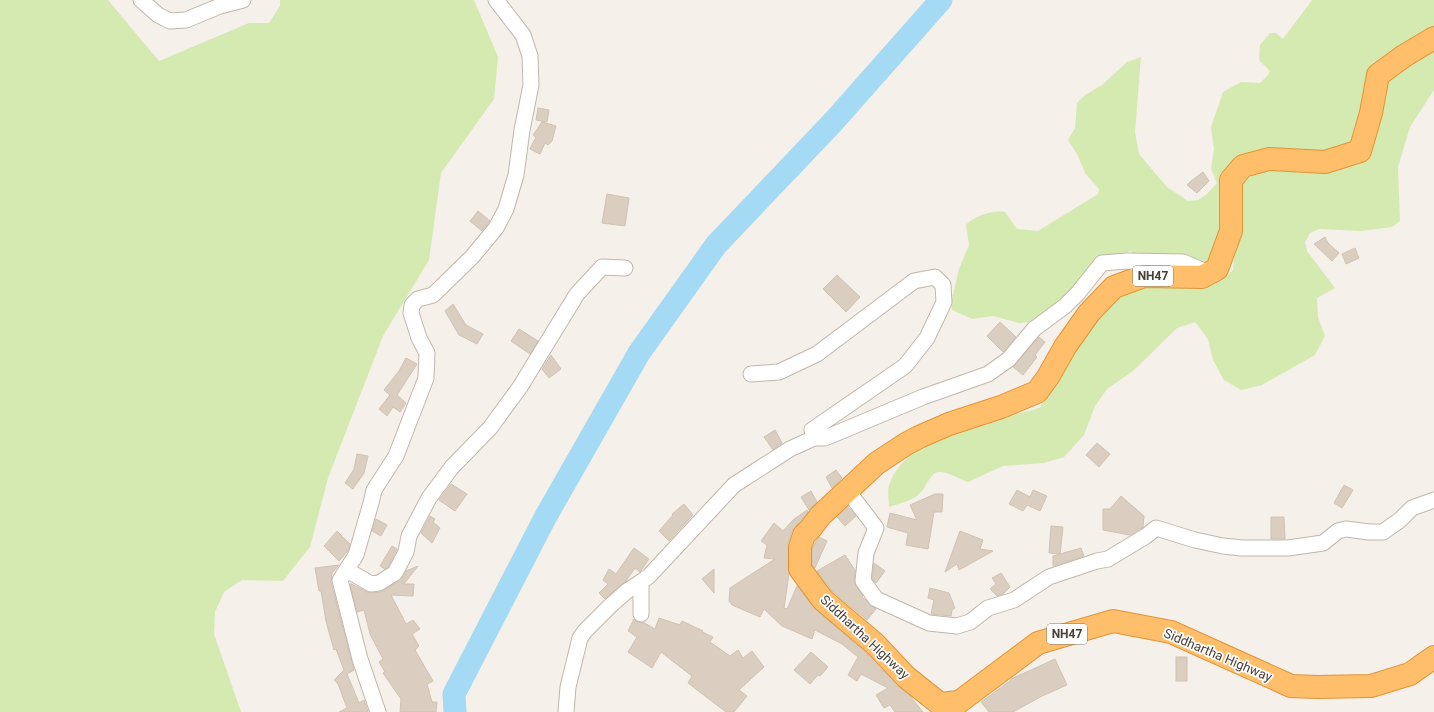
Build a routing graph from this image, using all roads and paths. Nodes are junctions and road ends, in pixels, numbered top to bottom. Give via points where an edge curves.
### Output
1 (141, 0) edge
2 (243, 0) edge
3 (496, 0) edge
4 (1434, 38) edge
5 (625, 268) dead end
6 (1209, 273) junction
7 (751, 374) dead end
8 (814, 438) junction
9 (848, 491) junction
10 (1434, 500) edge
11 (347, 570) junction
12 (641, 582) junction
13 (641, 614) dead end
14 (1434, 657) edge
15 (378, 712) edge
16 (566, 712) edge

1 - 2 street via 158,15 170,20 186,20
3 - 11 street via 523,35 530,56 531,85 516,175 506,209 496,228 472,257 433,295 418,299 412,304 411,313 418,338 427,353 426,378 396,456 374,490 356,555
4 - 6 highway via 1378,75 1360,151 1325,162 1269,159 1243,166 1231,180 1231,231 1217,269
5 - 11 street via 602,267 577,294 520,387 495,422 452,468 429,498 409,536 406,552 395,573 379,584 371,584
6 - 8 street via 1183,262 1102,263 1069,302 1034,329 1009,359 988,374 923,397 824,438
6 - 9 highway, Siddhartha Highway / NH47 via 1202,276 1144,276 1114,287 1089,313 1037,392 919,436 877,463
7 - 8 street via 779,372 817,354 914,281 935,277 943,285 944,302 927,338 905,366 812,430
8 - 12 street via 790,449 734,485
9 - 10 street via 876,528 866,553 863,581 876,599 929,623 957,626 970,622 988,608 1014,600 1049,577 1108,559 1156,528 1223,546 1288,548 1323,542 1346,529 1383,532 1412,508
9 - 14 highway, Siddhartha Highway / NH47 via 804,535 800,548 800,569 823,600 875,644 906,677 940,704 959,702 1038,643 1113,621 1171,632 1291,686 1371,686 1410,674
11 - 15 street via 340,580 360,659
12 - 13 street
12 - 16 street via 610,606 580,638 568,687

